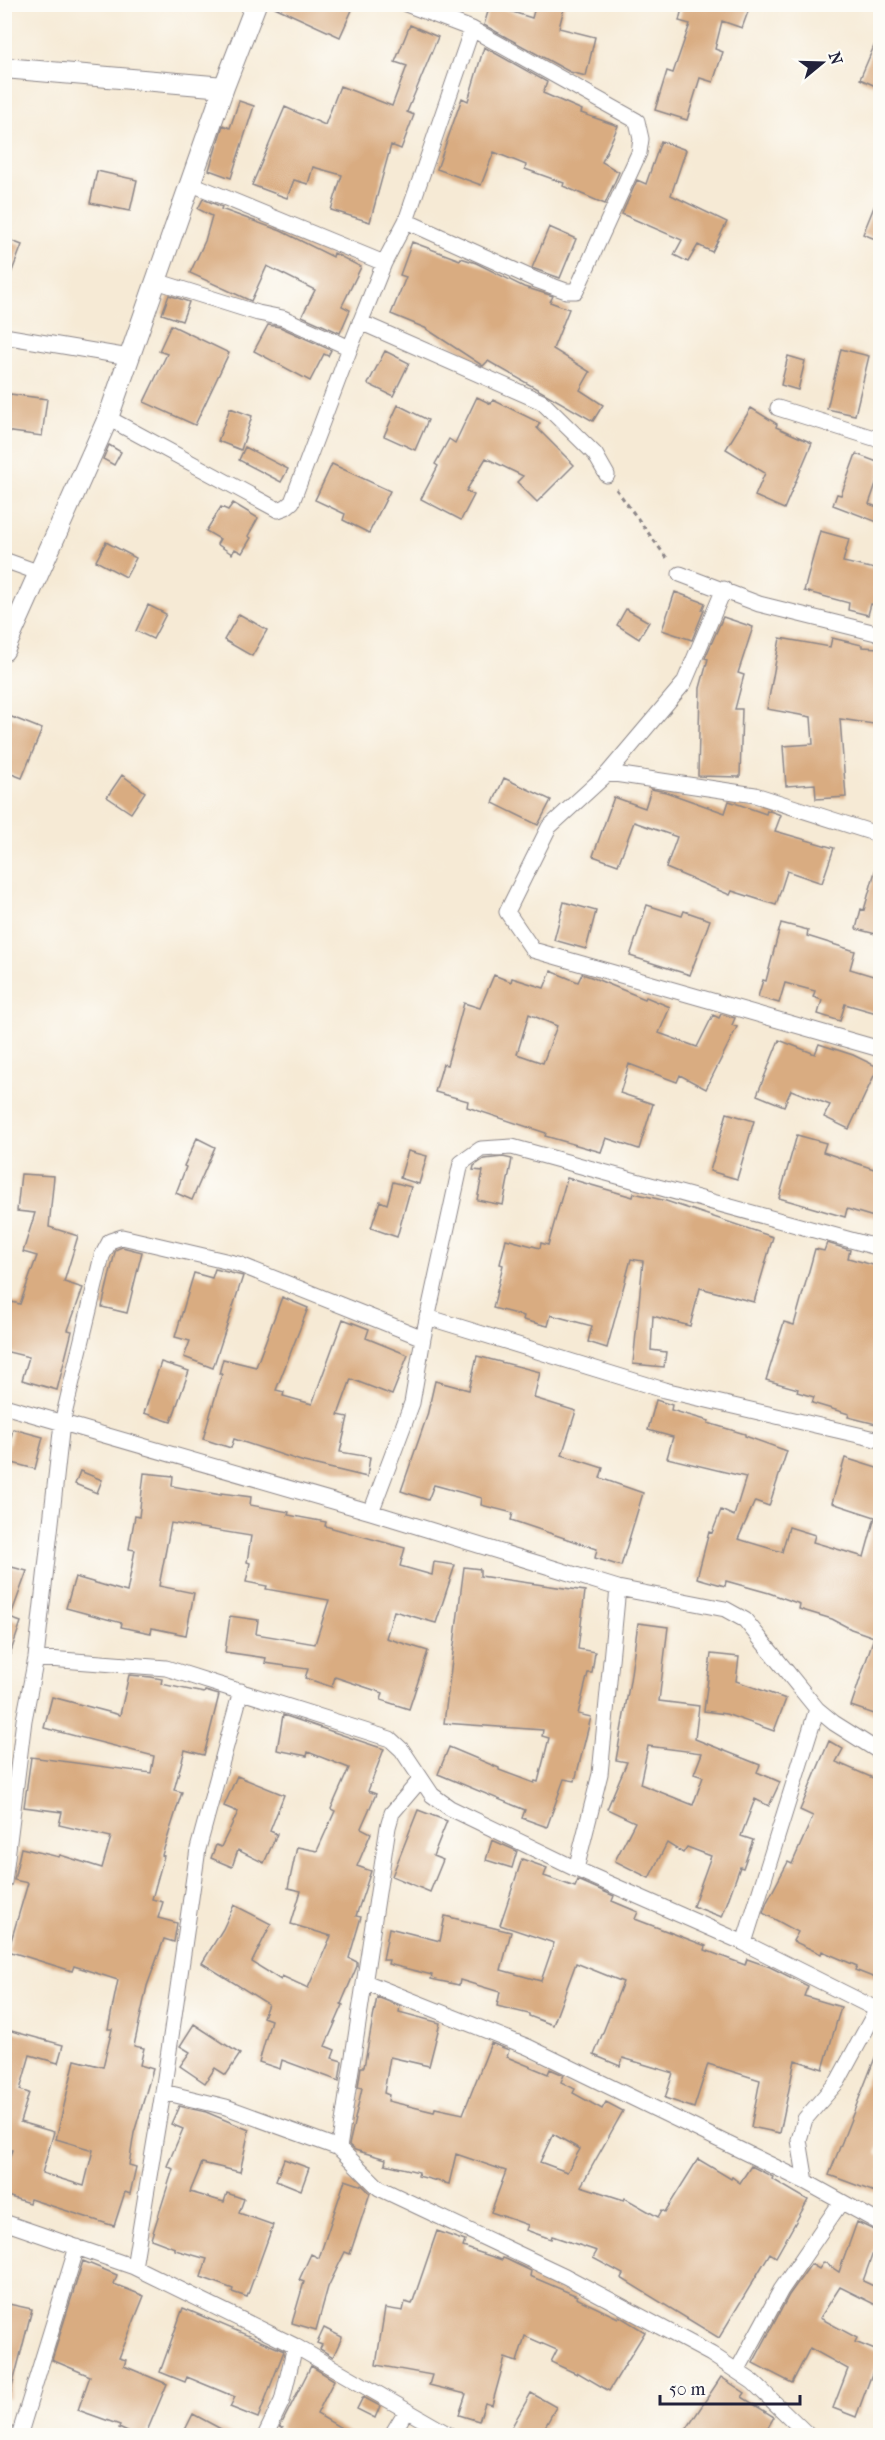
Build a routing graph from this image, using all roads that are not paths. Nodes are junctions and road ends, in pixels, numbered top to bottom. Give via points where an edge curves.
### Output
1 (256, 4) edge
2 (406, 4) edge
3 (472, 30) junction
4 (4, 68) edge
5 (224, 87) junction
6 (192, 184) junction
7 (406, 221) junction
8 (384, 263) junction
9 (156, 281) junction
10 (360, 322) junction
11 (4, 336) edge
12 (350, 348) junction
13 (129, 357) junction
14 (778, 408) dead end
15 (108, 418) junction
16 (880, 440) edge
17 (607, 475) road end
18 (4, 560) edge
19 (40, 573) junction
20 (680, 574) road end
21 (724, 589) junction
22 (880, 634) edge
23 (4, 651) edge
24 (608, 773) junction
25 (880, 834) edge
26 (880, 1049) edge
27 (880, 1248) edge
28 (427, 1317) junction
29 (423, 1338) junction
30 (4, 1406) edge
31 (62, 1423) junction
32 (880, 1440) edge
33 (371, 1512) junction
34 (618, 1588) junction
35 (36, 1658) junction
36 (241, 1691) junction
37 (817, 1709) junction
38 (880, 1752) edge
39 (421, 1779) junction
40 (576, 1869) junction
41 (4, 1882) edge
42 (744, 1943) junction
43 (365, 1982) junction
44 (879, 2010) edge
45 (163, 2092) junction
46 (339, 2148) junction
47 (806, 2182) junction
48 (842, 2202) junction
49 (4, 2222) edge
50 (880, 2223) edge
51 (77, 2247) junction
52 (134, 2267) junction
53 (295, 2346) junction
54 (737, 2371) junction
55 (406, 2411) junction
56 (19, 2436) edge
57 (266, 2436) edge
58 (391, 2436) edge
59 (451, 2436) edge
60 (809, 2436) edge

1 - 5 street
2 - 3 street
3 - 7 street
3 - 7 street via 637,121 639,153 576,291 536,280
4 - 5 street
5 - 6 street
6 - 8 street
6 - 9 street
7 - 8 street
8 - 10 street
9 - 12 street via 283,318
9 - 13 street
10 - 12 street
10 - 17 street via 542,402 595,454
11 - 13 street
12 - 15 street via 292,501 278,510
13 - 15 street
14 - 16 street
15 - 19 street
18 - 19 street
19 - 23 street
20 - 21 street
21 - 22 street via 759,604
21 - 24 street via 684,682
24 - 25 street via 755,795
24 - 26 street via 549,828 507,912 532,950
27 - 28 street via 512,1147 481,1149 461,1162
28 - 29 street
28 - 32 street via 664,1390
29 - 31 street via 238,1264 122,1237 110,1241 102,1256
29 - 33 street via 412,1403
30 - 31 street
31 - 33 street
31 - 35 street
33 - 34 street
34 - 37 street via 725,1610 745,1620
34 - 40 street via 600,1774
35 - 36 street via 166,1668
35 - 41 street via 24,1720
36 - 39 street via 390,1739
36 - 45 street via 198,1849
37 - 38 street
37 - 42 street
39 - 40 street via 432,1795 450,1808
39 - 43 street via 392,1813 388,1827
40 - 42 street
42 - 44 street
43 - 46 street
43 - 47 street via 528,2047
44 - 47 street via 838,2081 805,2119 799,2140
45 - 46 street via 226,2107
45 - 52 street
46 - 54 street via 379,2188 565,2276
47 - 48 street
48 - 50 street
48 - 54 street via 781,2290
49 - 51 street
51 - 52 street
51 - 56 street
52 - 53 street
53 - 55 street
53 - 57 street via 282,2401
54 - 60 street
55 - 58 street
55 - 59 street

